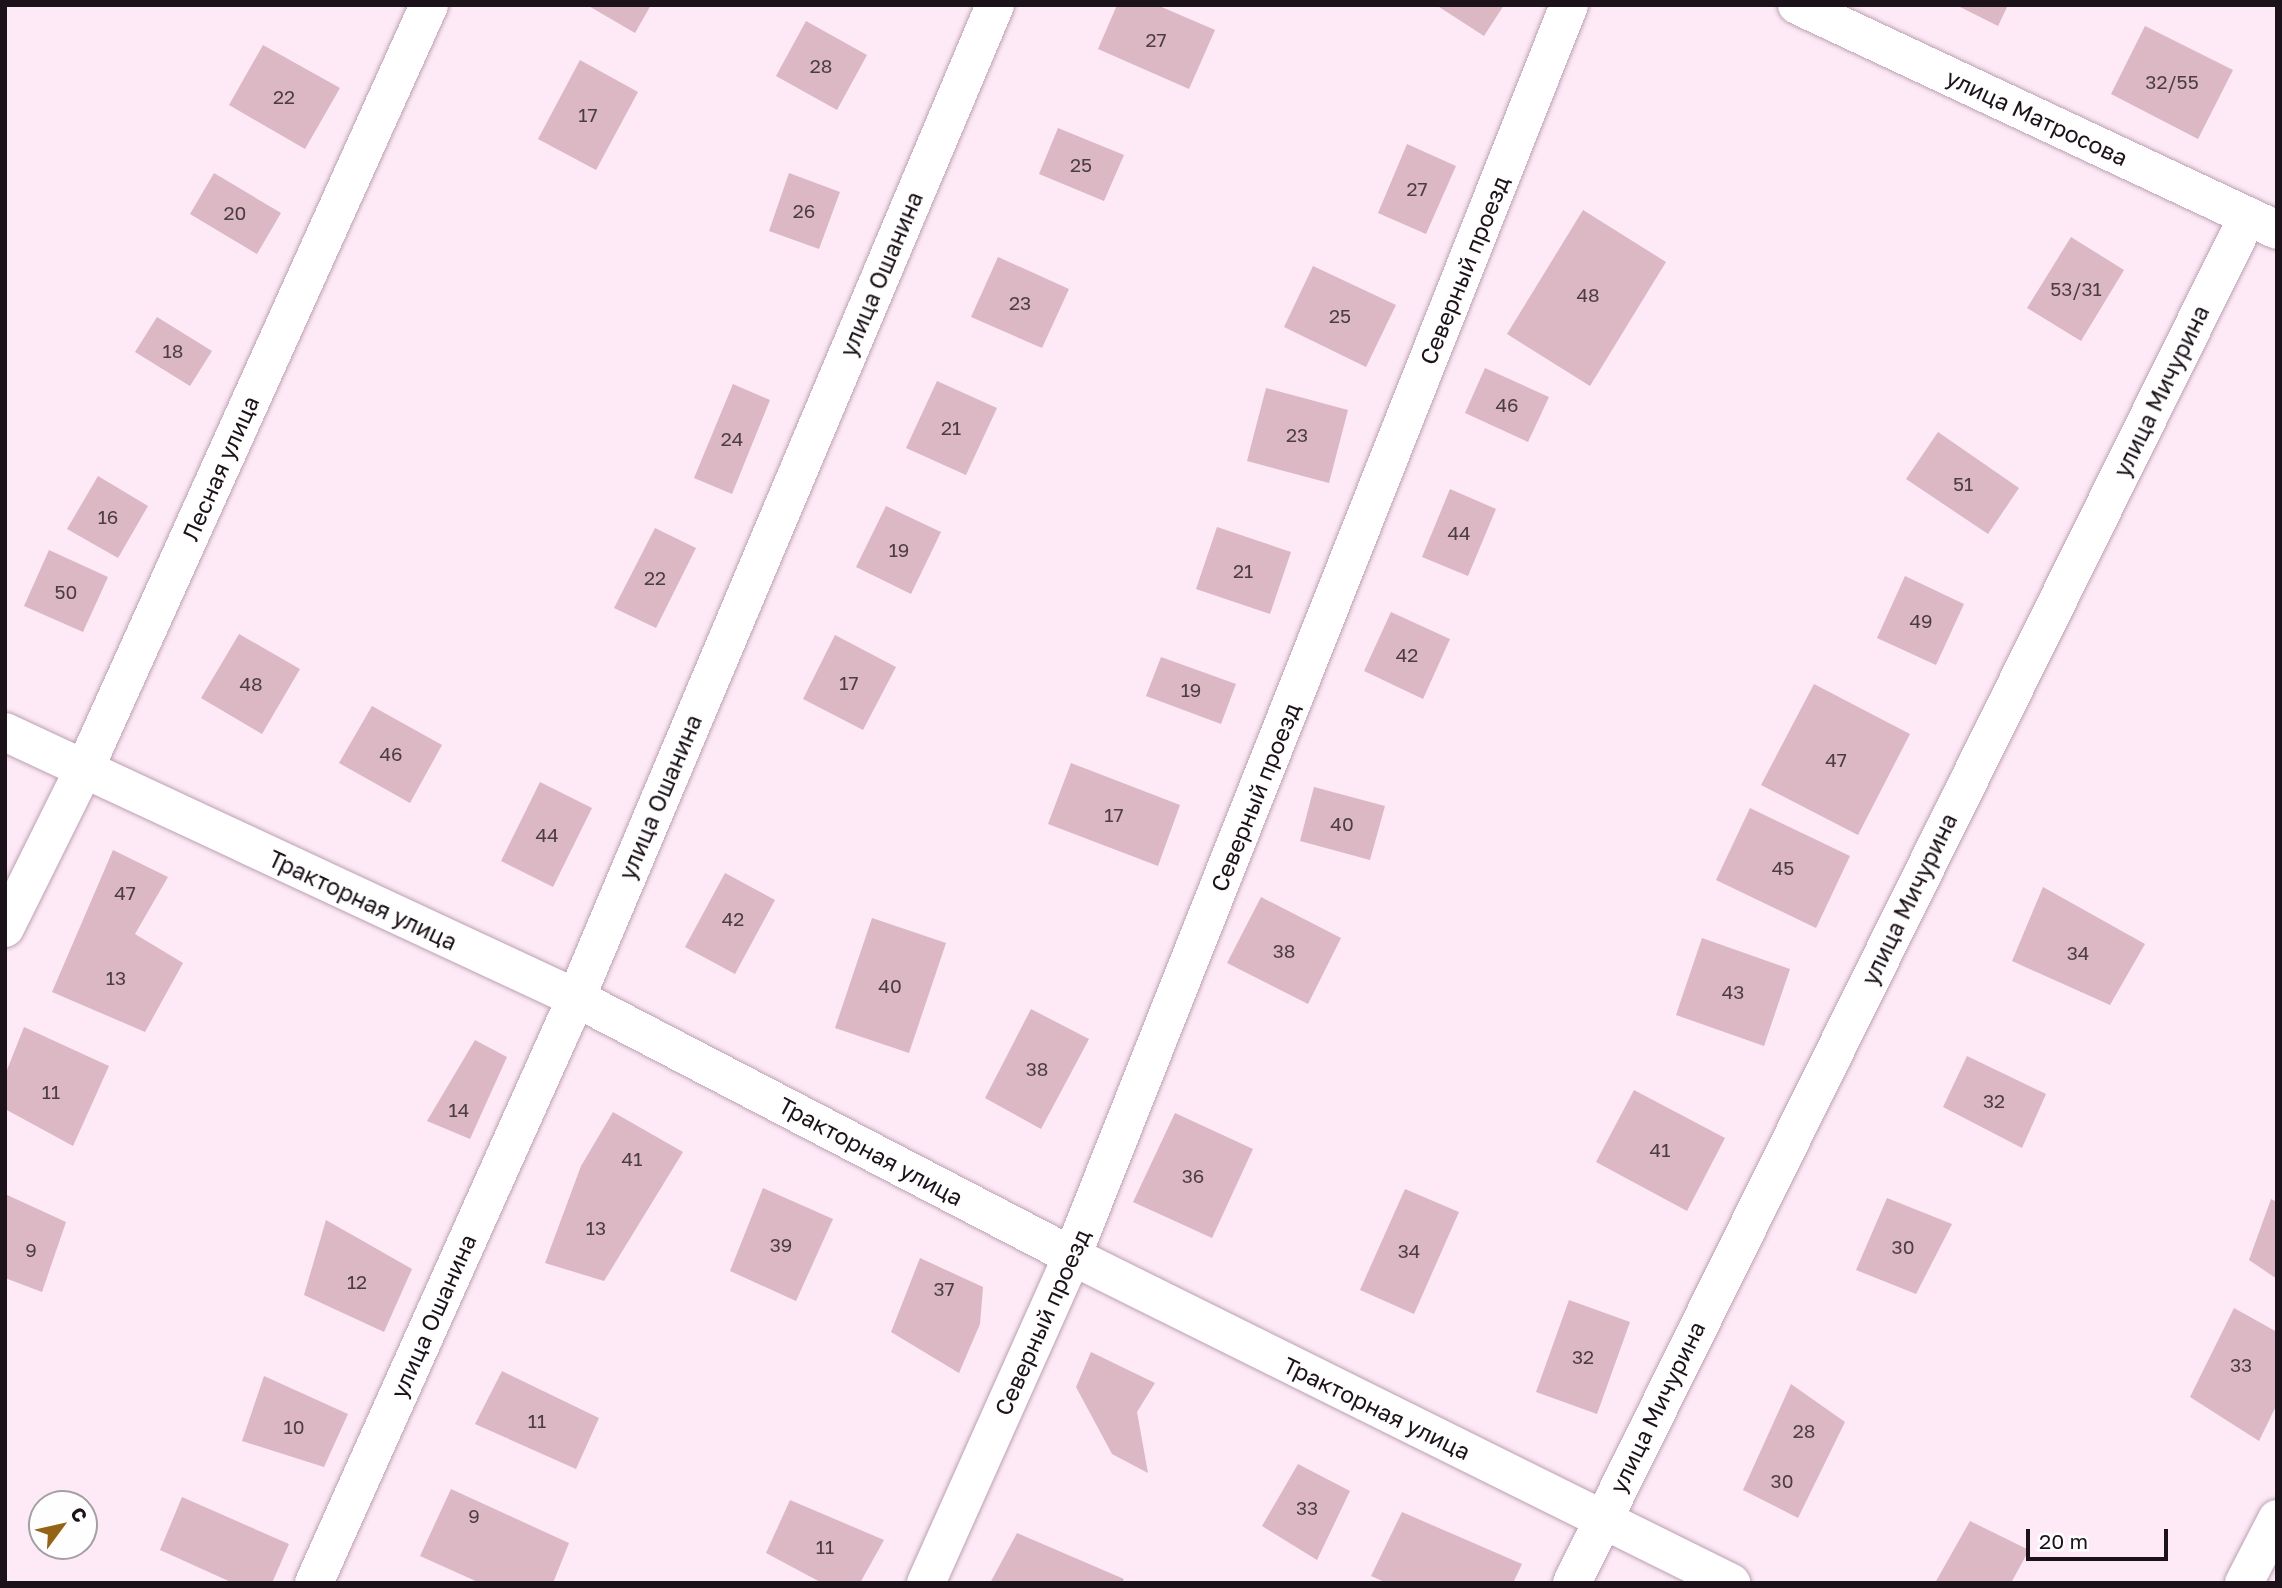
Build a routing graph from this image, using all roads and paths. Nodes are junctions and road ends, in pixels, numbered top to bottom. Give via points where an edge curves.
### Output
1 (429, 5) edge
2 (995, 5) edge
3 (1569, 5) edge
4 (1797, 5) edge
5 (2262, 223) edge
6 (5, 733) edge
7 (83, 772) junction
8 (5, 929) edge
9 (576, 998) junction
10 (1072, 1256) junction
11 (2277, 1518) edge
12 (1601, 1520) junction
13 (314, 1583) edge
14 (926, 1583) edge
15 (1572, 1583) edge
16 (1731, 1583) edge
17 (2244, 1583) edge

1 - 7 street, Лесная улица
2 - 9 street, улица Ошанина
3 - 10 street, Северный проезд
4 - 5 street, улица Матросова
5 - 12 street, улица Мичурина
6 - 7 street, Тракторная улица
7 - 8 street, Лесная улица
7 - 9 street, Тракторная улица
9 - 10 street, Тракторная улица
9 - 13 street, улица Ошанина
10 - 12 street, Тракторная улица
10 - 14 street, Северный проезд
11 - 17 street
12 - 15 street, улица Мичурина
12 - 16 street, Тракторная улица

